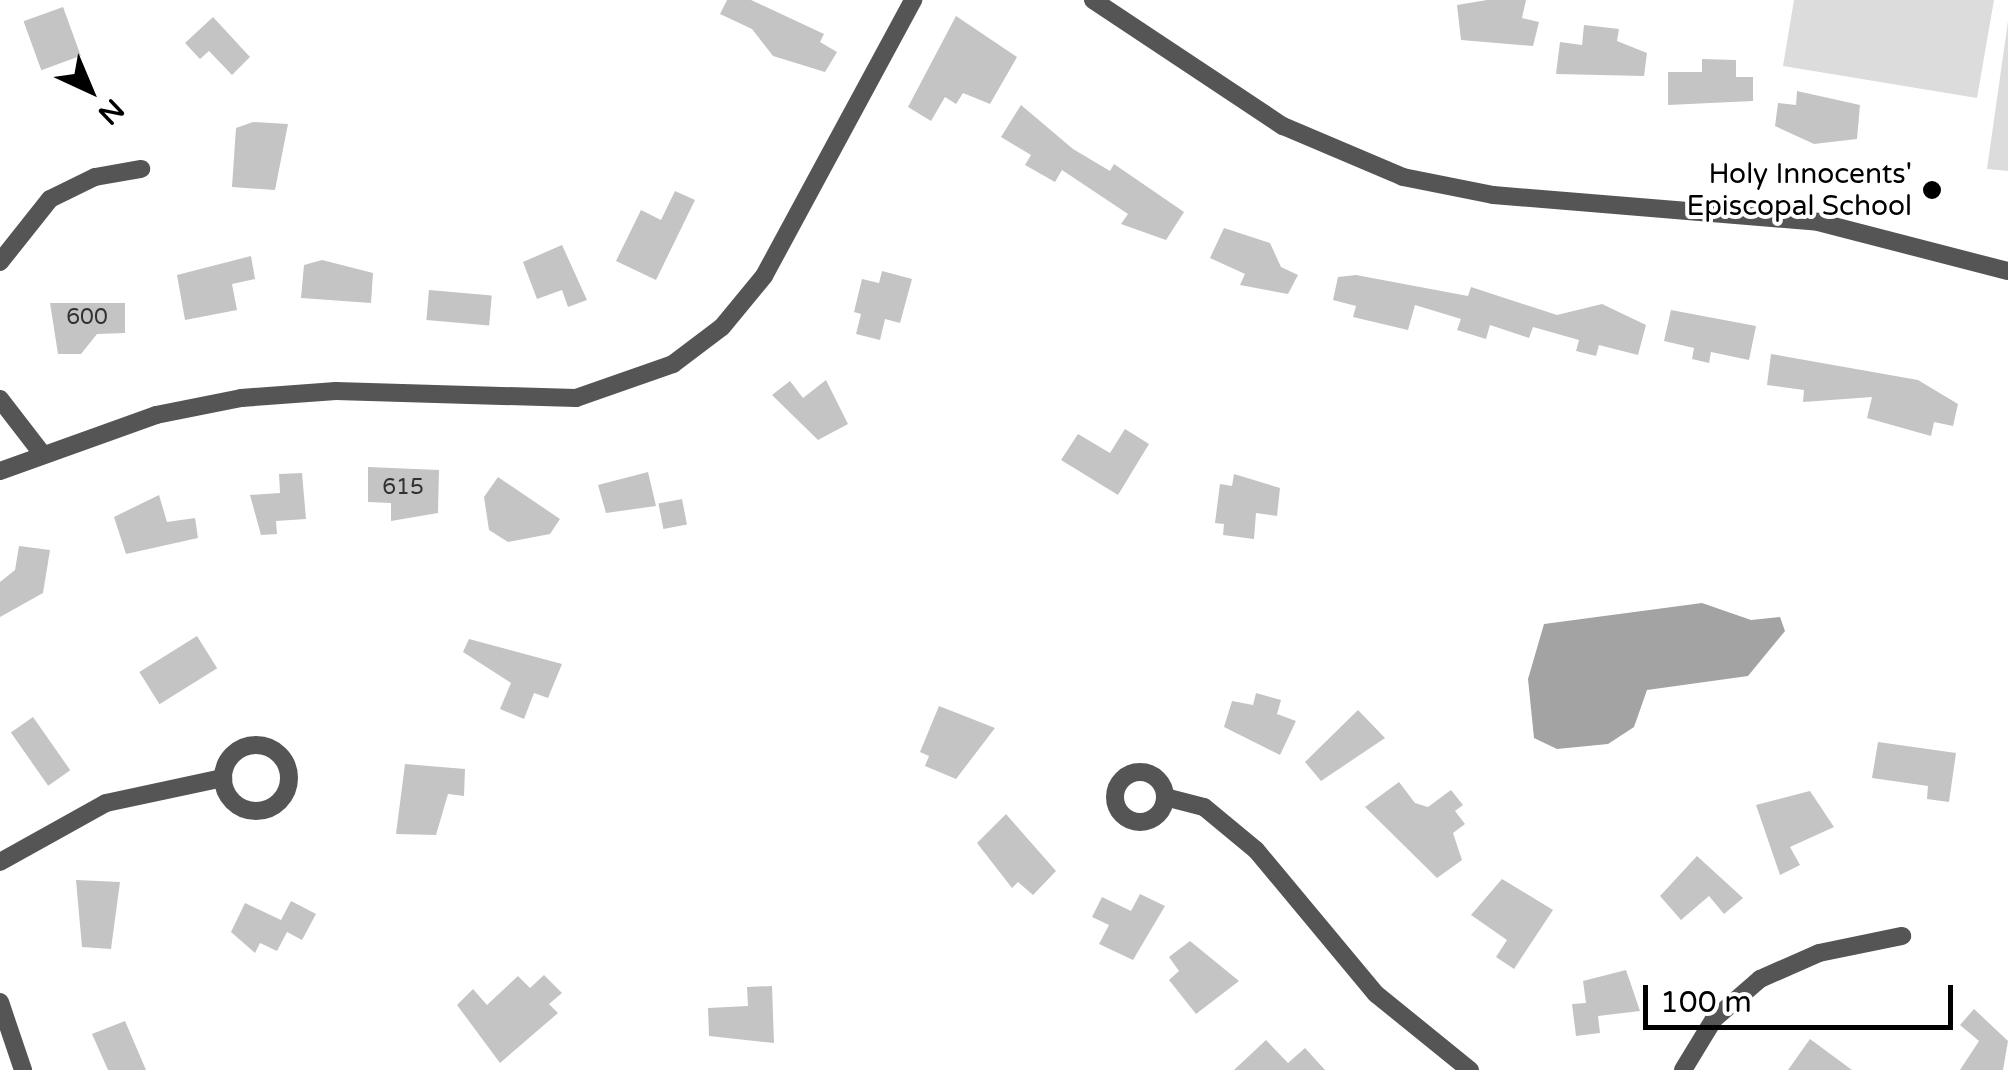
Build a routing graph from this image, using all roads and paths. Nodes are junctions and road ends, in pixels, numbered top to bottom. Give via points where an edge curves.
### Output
1 (913, 0) edge
2 (1094, 0) edge
3 (141, 169) dead end
4 (0, 262) edge
5 (2008, 271) edge
6 (0, 399) edge
7 (40, 451) junction
8 (0, 472) edge
9 (223, 778) dead end
10 (1165, 797) dead end
11 (0, 862) edge
12 (1902, 936) dead end
13 (0, 1002) edge
14 (23, 1070) edge
15 (1470, 1070) edge
16 (1683, 1070) edge

1 - 7 street via 764,276 722,327 674,364 576,398 336,391 242,398
2 - 5 street via 1283,126 1392,174 1492,196 1818,222
3 - 4 street via 94,177 50,199
6 - 7 street
7 - 8 street
9 - 11 street via 106,803
10 - 15 street via 1204,807 1256,850 1376,994
12 - 16 street via 1819,954 1760,979 1714,1019
13 - 14 street

